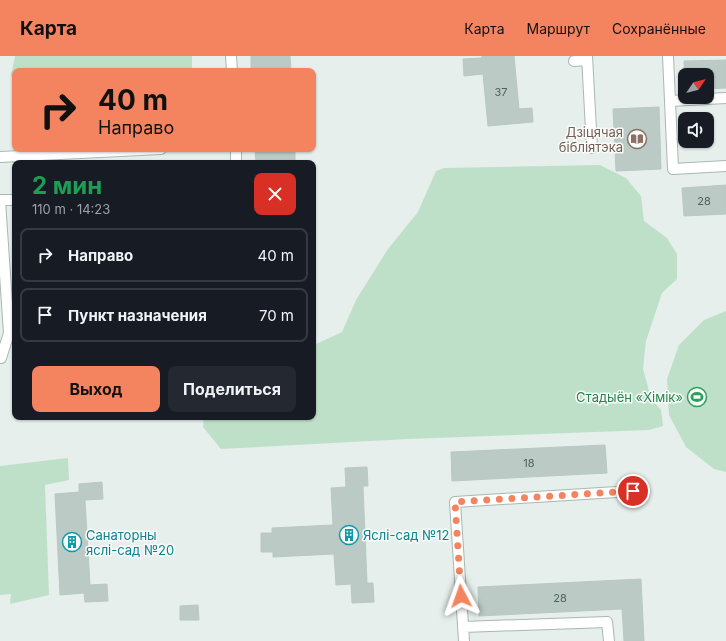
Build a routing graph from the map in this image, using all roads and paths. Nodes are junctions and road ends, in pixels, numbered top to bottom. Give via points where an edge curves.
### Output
1 (231, 56) edge
2 (668, 56) edge
3 (587, 58) edge
4 (574, 61) dead end
5 (232, 68) edge
6 (726, 98) edge
7 (670, 101) junction
8 (592, 148) dead end
9 (101, 152) edge
10 (0, 157) edge
11 (726, 166) edge
12 (12, 200) edge
13 (0, 201) edge
14 (12, 333) edge
15 (0, 358) edge
16 (633, 491) dead end
17 (463, 627) junction
18 (464, 641) edge
19 (608, 641) edge

1 - 5 lane
2 - 7 lane
3 - 4 lane
3 - 8 lane
6 - 7 lane
7 - 11 lane via 673,169
9 - 10 lane
12 - 13 lane
13 - 14 lane
14 - 15 lane
16 - 17 lane via 455,502
17 - 18 lane
17 - 19 lane via 607,622

